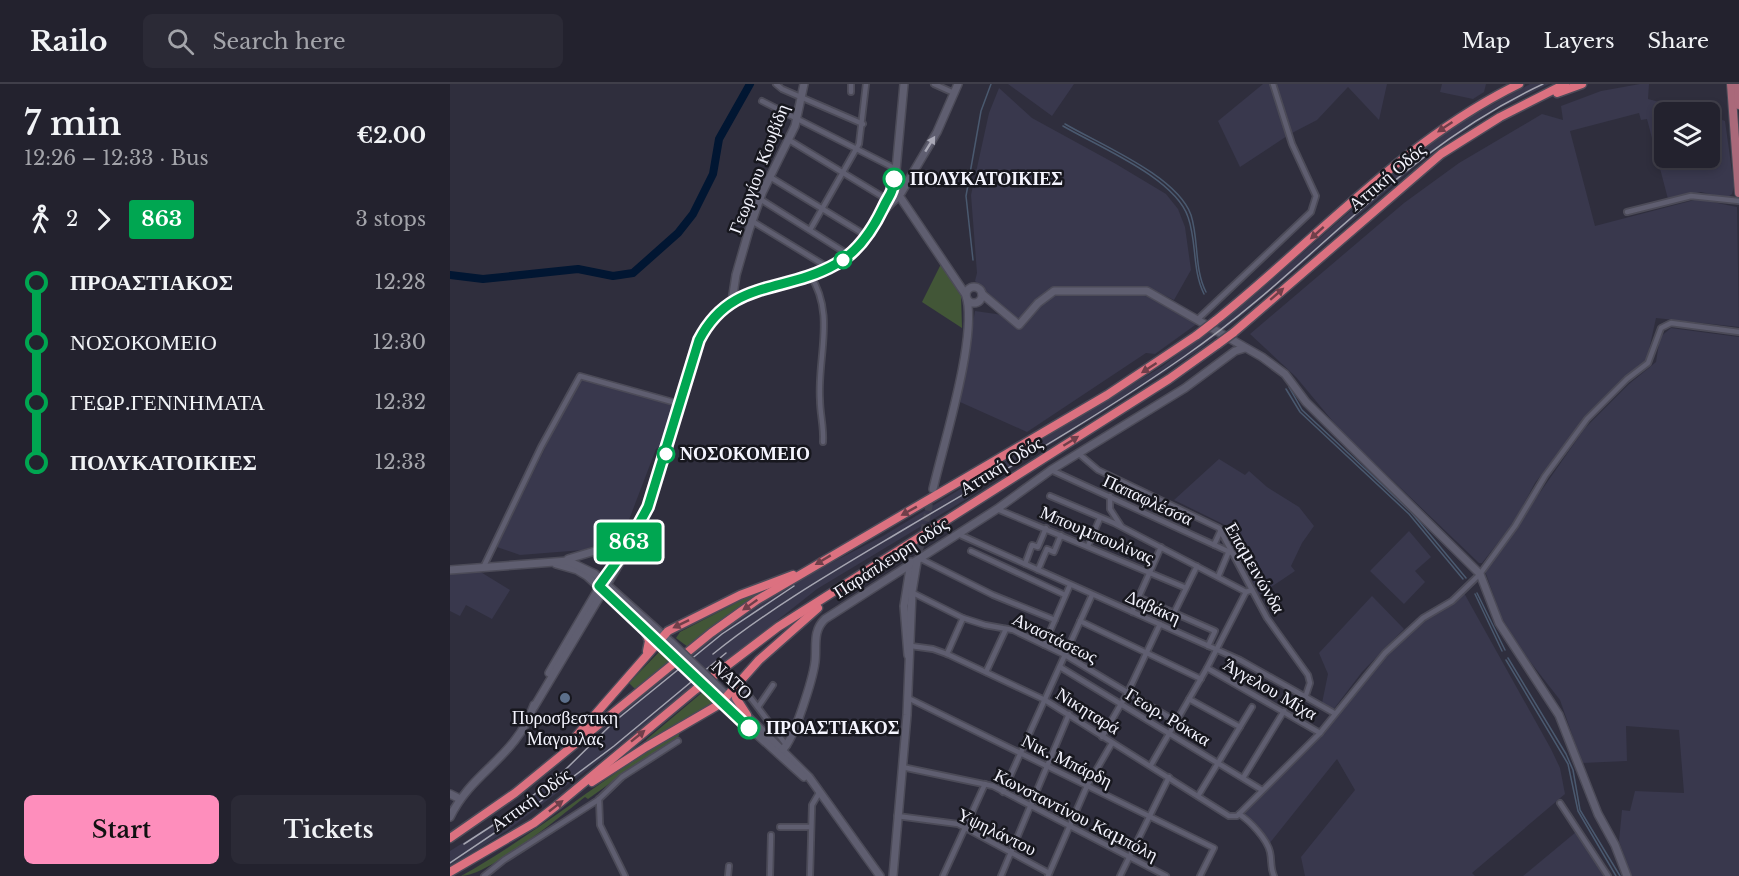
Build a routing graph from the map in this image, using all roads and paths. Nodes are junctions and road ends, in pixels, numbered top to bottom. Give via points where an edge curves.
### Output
1 (776, 84) edge
2 (804, 84) edge
3 (851, 84) edge
4 (866, 84) edge
5 (904, 84) edge
6 (934, 84) edge
7 (958, 84) edge
8 (1273, 84) edge
9 (1509, 84) edge
10 (1519, 84) edge
11 (1565, 84) edge
12 (1582, 84) edge
13 (1731, 84) edge
14 (1738, 84) edge
15 (851, 92) dead end
16 (954, 93) junction
17 (1494, 97) junction
18 (802, 98) junction
19 (762, 101) dead end
20 (1527, 102) junction
21 (1739, 105) edge
22 (797, 120) junction
23 (863, 123) junction
24 (789, 140) junction
25 (857, 150) junction
26 (844, 172) junction
27 (896, 172) junction
28 (770, 177) junction
29 (907, 180) junction
30 (1739, 193) edge
31 (896, 195) junction
32 (760, 199) junction
33 (1739, 201) edge
34 (822, 209) junction
35 (1627, 212) dead end
36 (752, 221) junction
37 (810, 230) junction
38 (867, 236) junction
39 (849, 255) junction
40 (829, 268) junction
41 (810, 276) junction
42 (968, 294) junction
43 (982, 294) junction
44 (732, 301) junction
45 (977, 302) junction
46 (1001, 310) junction
47 (970, 317) junction
48 (1197, 320) junction
49 (1739, 332) edge
50 (1246, 349) junction
51 (680, 404) junction
52 (823, 442) dead end
53 (1078, 453) junction
54 (1051, 470) junction
55 (933, 489) tunnel mouth
56 (1050, 496) dead end
57 (1110, 496) junction
58 (997, 509) junction
59 (1100, 518) junction
60 (638, 527) junction
61 (1046, 528) junction
62 (1122, 528) junction
63 (1221, 531) junction
64 (956, 533) junction
65 (1061, 535) junction
66 (1214, 544) junction
67 (1088, 546) junction
68 (1161, 547) junction
69 (971, 551) dead end
70 (1228, 551) junction
71 (928, 552) junction
72 (1234, 554) junction
73 (558, 560) junction
74 (917, 562) junction
75 (542, 563) junction
76 (1025, 564) junction
77 (1197, 566) junction
78 (483, 568) junction
79 (901, 568) junction
80 (450, 570) edge
81 (1038, 570) junction
82 (1149, 572) junction
83 (800, 574) junction
84 (1480, 574) junction
85 (907, 576) junction
86 (1218, 577) junction
87 (852, 580) junction
88 (603, 585) junction
89 (1070, 585) junction
90 (1186, 588) junction
91 (1252, 590) junction
92 (1246, 592) junction
93 (915, 594) junction
94 (1065, 595) junction
95 (1092, 595) junction
96 (1138, 597) junction
97 (612, 599) junction
98 (596, 600) junction
99 (1132, 612) junction
100 (1174, 613) junction
101 (963, 618) junction
102 (1055, 620) junction
103 (1080, 621) junction
104 (1160, 624) junction
105 (644, 628) junction
106 (1006, 629) junction
107 (660, 638) junction
108 (1044, 645) junction
109 (668, 646) junction
110 (911, 646) junction
111 (1208, 646) junction
112 (1216, 650) junction
113 (1147, 652) junction
114 (646, 654) junction
115 (947, 654) junction
116 (1065, 655) junction
117 (909, 663) junction
118 (1060, 667) junction
119 (1207, 668) junction
120 (986, 672) junction
121 (1201, 679) junction
122 (773, 685) dead end
123 (741, 686) junction
124 (1128, 692) junction
125 (1306, 695) junction
126 (908, 698) junction
127 (724, 699) junction
128 (1189, 699) junction
129 (1045, 700) junction
130 (1121, 705) junction
131 (534, 707) junction
132 (758, 707) junction
133 (1251, 707) dead end
134 (1284, 711) junction
135 (1334, 713) junction
136 (1069, 714) junction
137 (747, 715) junction
138 (1177, 722) junction
139 (1240, 727) junction
140 (1170, 733) junction
141 (1320, 733) junction
142 (1102, 737) junction
143 (678, 741) dead end
144 (1112, 743) junction
145 (785, 748) junction
146 (1020, 753) junction
147 (1218, 762) junction
148 (1151, 765) junction
149 (1047, 766) junction
150 (902, 767) junction
151 (1168, 777) junction
152 (533, 778) junction
153 (1243, 778) junction
154 (812, 782) junction
155 (985, 784) junction
156 (1087, 786) junction
157 (578, 788) junction
158 (1262, 790) junction
159 (819, 792) junction
160 (1003, 792) junction
161 (450, 794) edge
162 (1198, 796) junction
163 (599, 799) junction
164 (456, 801) edge
165 (1560, 803) dead end
166 (1031, 807) junction
167 (1239, 814) junction
168 (896, 816) junction
169 (1149, 816) junction
170 (450, 817) edge
171 (964, 826) junction
172 (1070, 826) junction
173 (780, 827) dead end
174 (811, 827) junction
175 (771, 836) dead end
176 (450, 838) edge
177 (1011, 853) junction
178 (1129, 857) junction
179 (729, 867) dead end
180 (450, 872) edge
181 (1049, 874) edge
182 (876, 875) edge
183 (484, 876) edge
184 (625, 876) edge
185 (728, 876) edge
186 (770, 876) edge
187 (810, 876) edge
188 (893, 876) edge
189 (943, 876) edge
190 (1001, 876) edge
191 (1120, 876) edge
192 (1167, 876) edge
193 (1200, 876) edge
194 (1274, 876) edge
195 (1608, 876) edge
196 (1627, 876) edge

1 - 18 street
2 - 18 main road, Γεωργίου Κουβίδη
3 - 15 street
4 - 23 street
5 - 27 main road
6 - 16 street
7 - 16 main road
8 - 48 street via 1292,144 1314,191 1315,205
9 - 17 highway
10 - 17 highway, Αττική Οδός
11 - 20 highway, Αττική Οδός
12 - 20 highway
13 - 30 main road
14 - 21 main road
29 -> 16 main road via 937,132
17 -> 83 highway, Αττική Οδός, bridge via 1396,164 1197,335 1107,395
18 - 22 main road, Γεωργίου Κουβίδη
18 - 23 street
19 - 22 street
87 -> 20 highway, Αττική Οδός, bridge via 1169,379 1233,333 1432,161
22 - 24 main road, Γεωργίου Κουβίδη
22 - 25 street
23 - 25 street
24 - 26 street
24 - 28 main road, Γεωργίου Κουβίδη
25 - 26 street
25 - 27 street
26 - 31 street
26 - 34 street
27 - 29 main road
27 - 31 main road
28 - 32 main road, Γεωργίου Κουβίδη
28 - 34 street
29 - 31 main road
31 - 38 main road
31 - 42 main road
32 - 36 main road, Γεωργίου Κουβίδη
32 - 37 street
33 - 35 street via 1691,196
34 - 37 street
34 - 38 street
36 - 40 street
36 - 44 main road, Γεωργίου Κουβίδη
37 - 39 street
38 - 39 main road
39 - 40 main road
40 - 41 main road
41 - 44 main road
41 - 52 street via 824,307 820,391
42 - 43 main road via 979,288
42 - 45 main road
42 - 47 main road
43 - 45 main road
43 - 46 main road
44 - 51 main road via 710,321 699,340
45 - 46 main road
45 - 47 main road
46 - 48 main road via 1020,325 1054,291 1139,290 1154,294
47 - 55 main road
48 - 50 main road
49 - 84 street via 1671,323 1661,328 1648,363 1587,419
50 - 53 main road, Παράπλευρη οδός via 1235,351
50 - 84 main road via 1285,374 1311,408
51 - 60 main road via 656,485
51 - 78 street via 580,376
53 - 54 main road, Παράπλευρη οδός
53 - 63 street, Επαμεινώνδα via 1098,470
54 - 57 street, Παπαφλέσσα
54 - 58 main road, Παράπλευρη οδός
56 - 59 street
57 - 62 street via 1110,509
57 - 66 street, Παπαφλέσσα
58 - 61 street, Μπουμπουλίνας
58 - 64 main road, Παράπλευρη οδός
59 - 62 street
59 - 67 street
60 - 73 main road via 615,545
60 - 88 main road
61 - 65 street, Μπουμπουλίνας
61 - 76 street via 1038,547 1032,545
62 - 68 street
63 - 66 street
63 - 72 street, Επαμεινώνδα
64 - 71 main road, Παράπλευρη οδός
64 - 76 street, Δαβάκη
65 - 67 street, Μπουμπουλίνας
65 - 81 street via 1054,552 1047,549
66 - 70 street, Παπαφλέσσα
67 - 82 street, Μπουμπουλίνας
68 - 77 street
68 - 82 street
69 - 94 street
70 - 72 street, Παπαφλέσσα
70 - 86 street
71 - 74 main road
71 - 74 main road, Παράπλευρη οδός
72 - 91 street, Επαμεινώνδα
73 - 75 main road, ΝΑΤΟ
73 - 88 main road, ΝΑΤΟ via 580,565
74 - 79 main road, Παράπλευρη οδός
74 - 85 main road
74 - 93 main road
74 - 102 street
74 - 110 main road
75 - 78 main road, ΝΑΤΟ
75 - 88 main road, ΝΑΤΟ via 577,570
76 - 81 street, Δαβάκη
77 - 86 street
77 - 90 street
78 - 80 main road, ΝΑΤΟ
79 - 85 main road
79 - 145 main road, Παράπλευρη οδός via 820,623 814,665
81 - 89 street, Δαβάκη
82 - 90 street, Μπουμπουλίνας
82 - 96 street
83 -> 107 highway via 740,595
83 -> 152 highway, Αττική Οδός via 711,633
84 - 135 street via 1452,601 1422,618 1385,653
84 - 196 main road via 1499,623 1558,715
85 - 117 main road via 904,627
86 - 92 street
87 - 123 highway via 773,647
157 -> 87 highway, Αττική Οδός via 735,658
88 - 97 main road, ΝΑΤΟ
88 - 98 main road
88 - 107 main road, ΝΑΤΟ
88 - 131 main road via 546,679
89 - 94 street
89 - 95 street, Δαβάκη
90 - 100 street
91 - 92 street
91 - 125 street, Επαμεινώνδα via 1308,675
92 - 112 street
93 - 101 street, Αναστάσεως
93 - 110 main road via 915,636
94 - 102 street
95 - 99 street, Δαβάκη
95 - 103 street
96 - 99 street
96 - 100 street
97 - 98 main road via 604,596
97 - 105 main road, ΝΑΤΟ
98 - 131 main road
99 - 104 street, Δαβάκη
100 - 111 street via 1215,631
101 - 106 street, Αναστάσεως
101 - 115 street
102 - 108 street
103 - 113 street
103 - 116 street
104 - 111 street, Δαβάκη
104 - 113 street
105 - 107 main road, ΝΑΤΟ
105 - 114 highway via 649,641
106 - 108 street, Αναστάσεως
106 - 120 street
107 - 109 main road, ΝΑΤΟ
107 - 114 highway
108 - 116 street, Αναστάσεως
109 - 127 main road, ΝΑΤΟ, bridge via 718,687
109 - 127 main road, ΝΑΤΟ, bridge via 712,694
110 - 115 street, Νικηταρά
110 - 117 main road
111 - 112 street, Δαβάκη
112 - 119 street
112 - 125 street, Δαβάκη
113 - 121 street
113 - 124 street
114 - 152 highway via 593,717
115 - 120 street, Νικηταρά
116 - 118 street
116 - 124 street, Αναστάσεως
117 - 126 main road
118 - 129 street
118 - 130 street, Γεωρ. Ρόκκα
119 - 121 street
119 - 134 street, Άγγελου Μίχα
120 - 129 street, Νικηταρά
121 - 128 street
122 - 132 street
123 - 127 highway
123 - 132 street
123 - 137 highway via 736,698
124 - 130 street
124 - 138 street, Αναστάσεως
125 - 135 street, Δαβάκη
126 - 146 street, Νικ. Μπάρδη
126 - 150 main road
127 - 137 main road, ΝΑΤΟ
127 - 154 main road, ΝΑΤΟ
127 - 157 highway
128 - 138 street
128 - 139 street
129 - 136 street, Νικηταρά
129 - 146 street
130 - 140 street, Γεωρ. Ρόκκα
130 - 142 street
131 - 164 main road via 517,741
132 - 145 street
133 - 139 street
134 - 141 street, Άγγελου Μίχα
134 - 153 street
135 - 141 street
136 - 142 street, Νικηταρά
136 - 149 street
137 - 145 main road, ΝΑΤΟ
138 - 140 street
139 - 147 street
140 - 147 street, Γεωρ. Ρόκκα
140 - 148 street
141 - 158 street
142 - 144 street, Νικηταρά
143 - 163 street via 622,777
144 - 148 street, Νικηταρά
144 - 156 street
145 - 154 main road, ΝΑΤΟ
146 - 149 street, Νικ. Μπάρδη
146 - 160 street
147 - 153 street, Γεωρ. Ρόκκα
147 - 162 street
148 - 151 street, Νικηταρά
149 - 156 street, Νικ. Μπάρδη
149 - 166 street
150 - 155 street, Κωνσταντίνου Καμπόλη
150 - 168 main road
151 - 162 street, Νικηταρά
151 - 169 street
152 - 176 highway, Αττική Οδός
153 - 158 street, Γεωρ. Ρόκκα
154 - 159 main road
155 - 160 street, Κωνσταντίνου Καμπόλη
155 - 171 street
156 - 169 street, Νικ. Μπάρδη
156 - 172 street
180 -> 157 highway, Αττική Οδός via 534,823
158 - 167 street
159 - 174 street via 813,801
159 - 182 main road
160 - 166 street, Κωνσταντίνου Καμπόλη
161 - 164 main road
162 - 167 street, Νικηταρά via 1233,818
163 - 183 street
163 - 184 street via 600,825
164 - 170 main road
165 - 195 street
166 - 172 street, Κωνσταντίνου Καμπόλη
166 - 177 street
167 - 194 street via 1248,820 1270,851
168 - 171 street, Υψηλάντου
168 - 188 main road
169 - 178 street
169 - 193 street, Νικ. Μπάρδη via 1214,848
171 - 177 street, Υψηλάντου
171 - 189 street
172 - 178 street, Κωνσταντίνου Καμπόλη
172 - 181 street
173 - 174 street
174 - 187 street
175 - 186 street
177 - 181 street, Υψηλάντου
177 - 190 street
178 - 191 street
178 - 192 street, Κωνσταντίνου Καμπόλη
179 - 185 street

